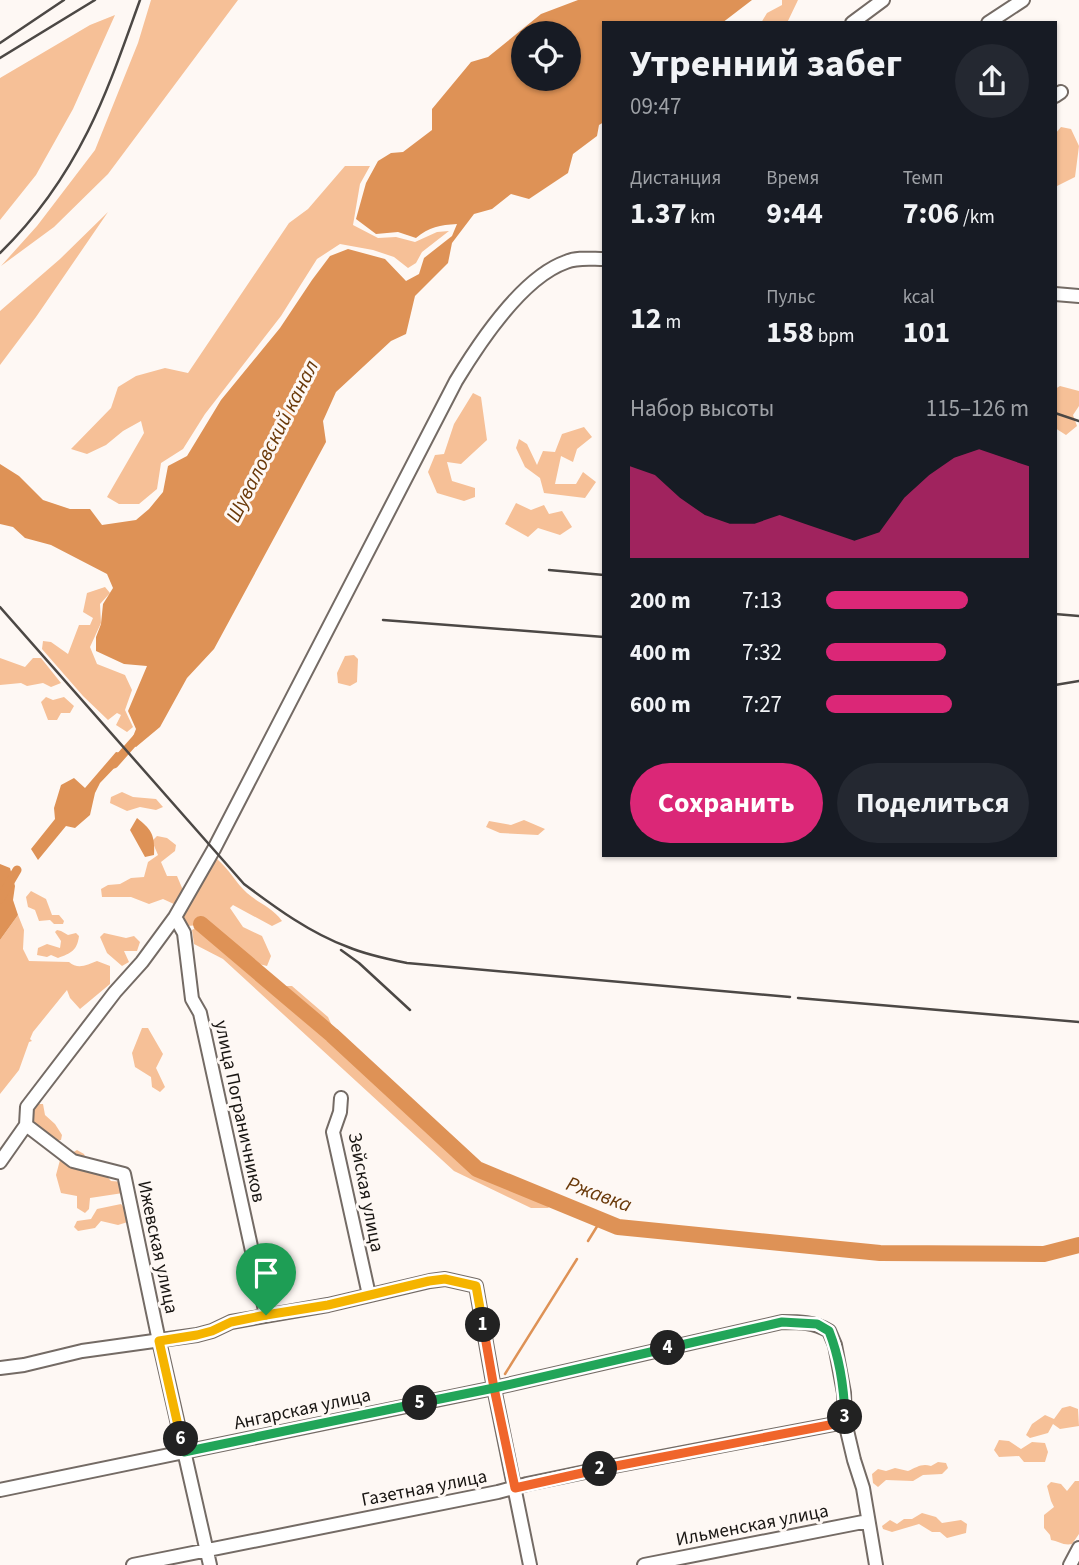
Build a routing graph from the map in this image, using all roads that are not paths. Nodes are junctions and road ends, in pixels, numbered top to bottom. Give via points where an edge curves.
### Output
1 (883, 0) edge
2 (1023, 0) edge
3 (855, 21) edge
4 (991, 21) edge
5 (602, 259) edge
6 (1057, 294) edge
7 (1079, 296) edge
8 (176, 917) junction
9 (341, 1098) dead end
10 (26, 1125) junction
11 (0, 1162) edge
12 (369, 1295) junction
13 (266, 1315) junction
14 (159, 1341) junction
15 (0, 1368) edge
16 (494, 1388) junction
17 (845, 1422) junction
18 (184, 1452) junction
19 (515, 1488) junction
20 (0, 1490) edge
21 (868, 1521) junction
22 (1079, 1548) edge
23 (207, 1550) junction
24 (133, 1565) edge
25 (210, 1565) edge
26 (530, 1565) edge
27 (644, 1565) edge
28 (876, 1565) edge
29 (1070, 1565) edge

1 - 3 street
2 - 4 street
5 - 8 street via 569,260 543,274 481,342 456,381
6 - 7 street
8 - 10 street via 27,1107
8 - 13 street, улица Пограничников via 184,933 192,999 201,1013
9 - 12 street, Зейская улица via 333,1132
10 - 11 street
10 - 14 street, Ижевская улица via 73,1161 124,1174
12 - 13 street
12 - 16 street via 445,1279 476,1286
13 - 14 street
14 - 15 street
14 - 18 street, Ижевская улица
16 - 17 street, Ангарская улица via 782,1322 817,1324 829,1331 835,1345
16 - 18 street, Ангарская улица
16 - 19 street
17 - 19 street, Газетная улица
17 - 21 street
18 - 20 street, Ангарская улица
18 - 23 street, Ижевская улица
19 - 23 street, Газетная улица
19 - 26 street
21 - 27 street, Ильменская улица
21 - 28 street
22 - 29 street
23 - 24 street, Газетная улица
23 - 25 street, Ижевская улица

